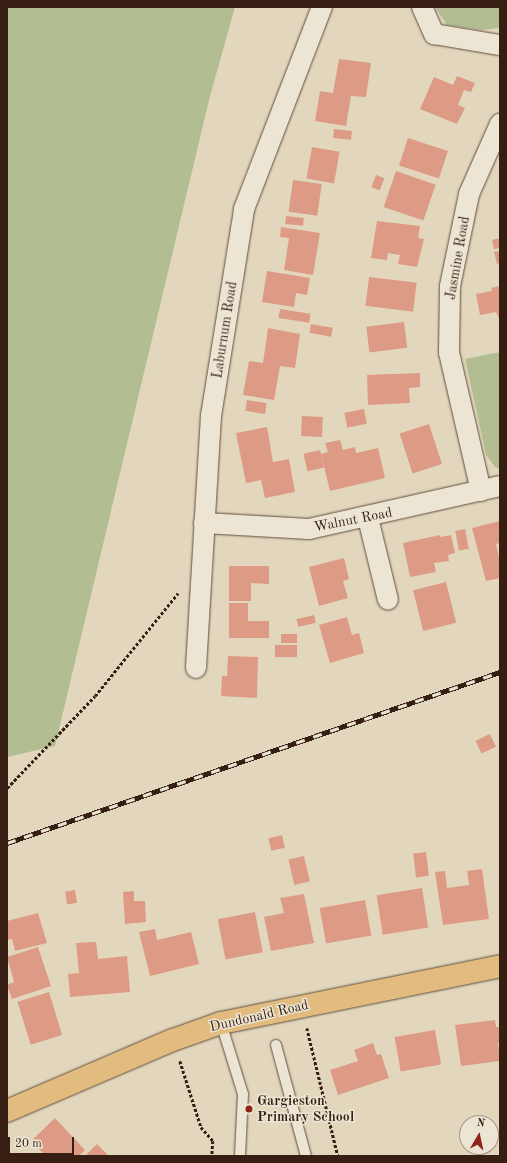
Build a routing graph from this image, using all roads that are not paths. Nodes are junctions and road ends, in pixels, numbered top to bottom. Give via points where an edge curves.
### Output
1 (322, 7) edge
2 (422, 7) edge
3 (500, 45) edge
4 (500, 124) edge
5 (491, 488) edge
6 (368, 518) junction
7 (204, 523) junction
8 (388, 600) dead end
9 (196, 668) dead end
10 (500, 966) edge
11 (221, 1023) junction
12 (276, 1045) dead end
13 (7, 1111) edge
14 (240, 1156) edge
15 (306, 1156) edge

1 - 7 street, Laburnum Road via 244,209 211,416
2 - 3 street via 434,34
4 - 5 street, Jasmine Road via 469,194 450,286 449,352
5 - 6 street, Walnut Road
6 - 7 street, Walnut Road via 309,529
6 - 8 street
7 - 9 street, Laburnum Road
10 - 11 main road, Dundonald Road
11 - 13 main road, Dundonald Road via 173,1040
11 - 14 lane via 243,1094
12 - 15 lane

